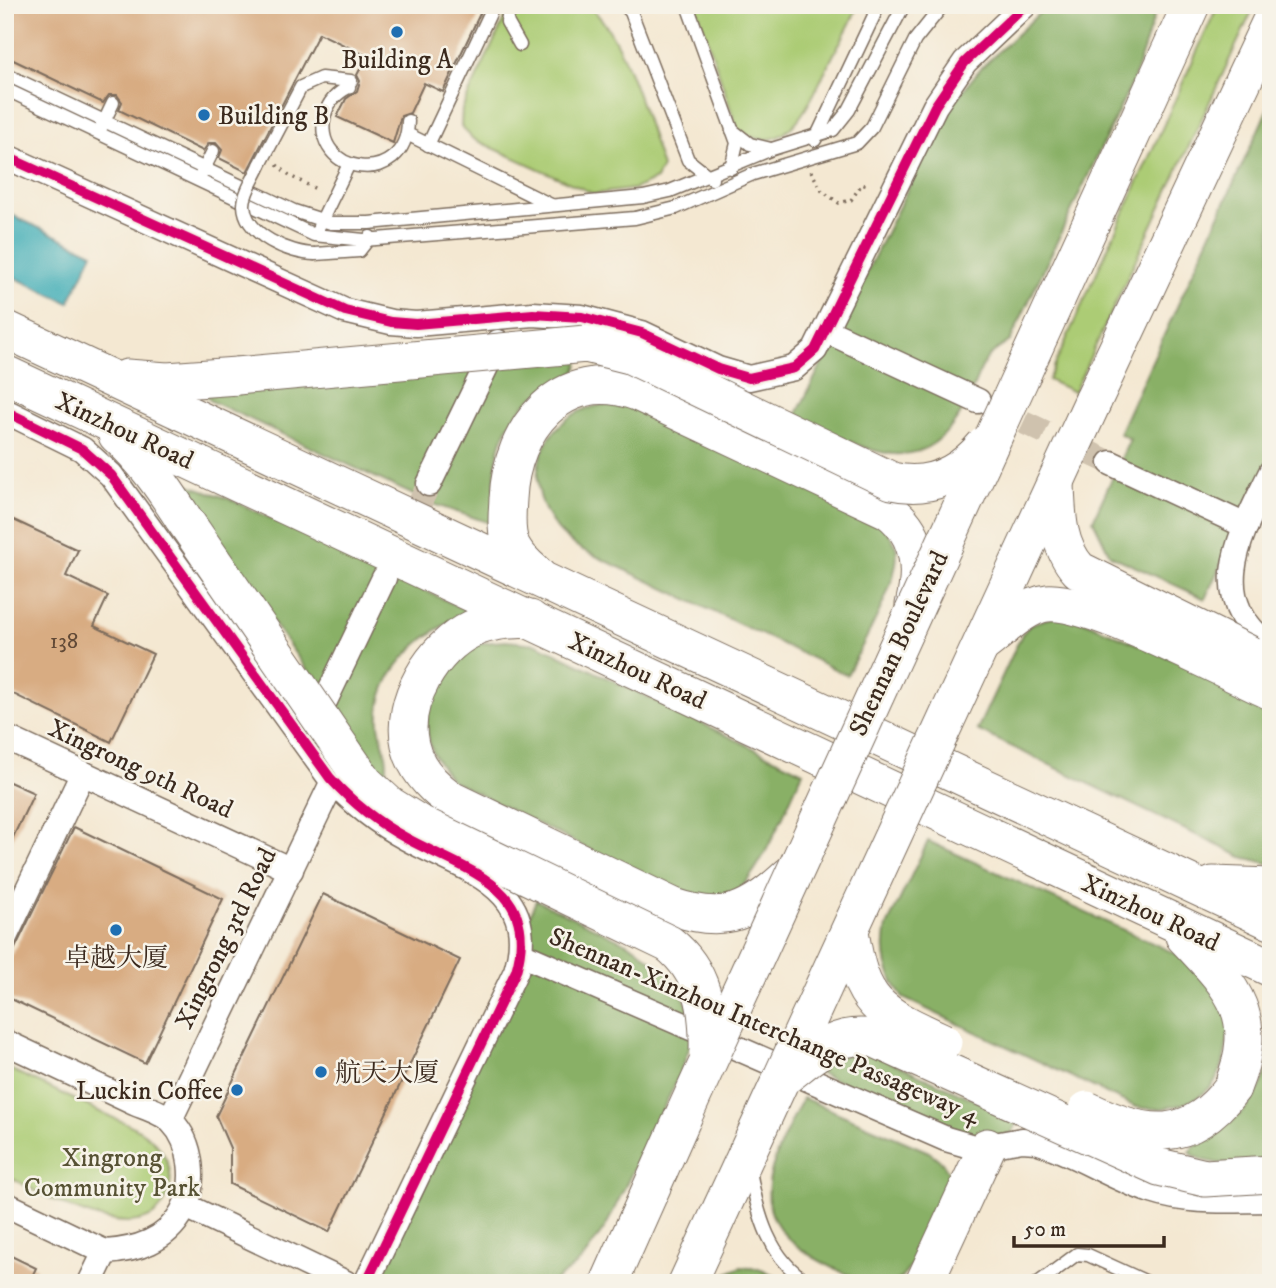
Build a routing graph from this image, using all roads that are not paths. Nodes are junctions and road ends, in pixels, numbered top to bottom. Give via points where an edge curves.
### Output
1 (494, 5) edge
2 (510, 5) edge
3 (624, 5) edge
4 (687, 5) edge
5 (879, 5) edge
6 (904, 5) edge
7 (943, 5) edge
8 (1025, 5) edge
9 (1191, 5) edge
10 (1271, 21) edge
11 (520, 45) dead end
12 (5, 74) edge
13 (5, 89) edge
14 (113, 103) dead end
15 (101, 127) junction
16 (732, 129) junction
17 (817, 136) junction
18 (428, 145) junction
19 (772, 149) junction
20 (213, 151) dead end
21 (5, 156) edge
22 (806, 159) junction
23 (688, 160) junction
24 (349, 164) junction
25 (733, 165) junction
26 (204, 169) junction
27 (706, 176) junction
28 (197, 181) junction
29 (724, 185) junction
30 (670, 191) junction
31 (553, 205) junction
32 (321, 221) junction
33 (369, 223) junction
34 (314, 235) junction
35 (369, 240) junction
36 (510, 316) junction
37 (5, 329) edge
38 (825, 330) junction
39 (99, 373) junction
40 (5, 374) edge
41 (82, 410) junction
42 (5, 411) edge
43 (988, 414) junction
44 (1111, 463) tunnel mouth
45 (1271, 472) edge
46 (1056, 483) junction
47 (429, 484) tunnel mouth
48 (1246, 526) junction
49 (384, 578) tunnel mouth
50 (546, 582) junction
51 (912, 612) junction
52 (530, 619) junction
53 (980, 646) junction
54 (1271, 646) edge
55 (1271, 664) edge
56 (1271, 691) edge
57 (5, 737) edge
58 (305, 742) junction
59 (83, 774) junction
60 (333, 781) junction
61 (290, 870) junction
62 (790, 875) junction
63 (1190, 883) junction
64 (1271, 887) edge
65 (1271, 920) edge
66 (1172, 923) junction
67 (850, 931) junction
68 (5, 937) edge
69 (521, 954) junction
70 (1271, 968) edge
71 (5, 1042) edge
72 (708, 1059) junction
73 (782, 1079) junction
74 (170, 1120) junction
75 (987, 1147) junction
76 (747, 1153) junction
77 (1271, 1174) edge
78 (1271, 1200) edge
79 (5, 1205) edge
80 (186, 1206) junction
81 (626, 1243) junction
82 (105, 1252) junction
83 (688, 1282) edge
84 (90, 1283) edge
85 (346, 1283) edge
86 (366, 1283) edge
87 (584, 1283) edge
88 (609, 1283) edge
89 (810, 1283) edge
90 (924, 1283) edge
91 (1038, 1283) edge
92 (1149, 1283) edge

1 - 18 lane
2 - 11 lane via 506,22
3 - 23 lane via 631,12
4 - 16 lane
5 - 17 lane
6 - 17 lane via 845,116 833,130
7 - 22 lane via 915,40 863,139 843,150
8 - 38 street via 979,48 945,91
9 - 43 main road, Shennan Boulevard, bridge via 1023,372
10 - 46 main road, bridge
12 - 15 lane
13 - 15 lane
14 - 15 lane
15 - 26 lane
15 - 28 lane
16 - 19 lane via 750,144
16 - 25 lane via 737,152
17 - 19 lane
17 - 22 lane
18 - 24 lane via 407,127 398,153 385,163 370,168
18 - 31 lane
19 - 25 lane
20 - 26 lane
21 - 36 street via 345,311 416,324
22 - 29 lane
23 - 27 lane
23 - 30 lane via 684,176
24 - 32 lane
24 - 35 lane, bridge via 330,148 324,123 332,100 350,84 321,78 301,87 244,202 248,221 296,252 359,251
25 - 27 lane
25 - 29 lane
26 - 28 lane
26 - 32 lane
27 - 29 lane
27 - 30 lane
28 - 34 lane
29 - 35 lane via 676,208 635,218
30 - 31 lane
31 - 33 lane
32 - 33 lane
32 - 34 lane
33 - 35 lane
34 - 35 lane
36 - 38 street via 567,316 607,322 749,378 783,373 803,363
36 - 47 street
37 - 39 main road, Xinzhou Road
38 - 43 street
39 - 43 main road, bridge via 166,382 570,344 602,346 904,484 930,483 951,475 975,457
39 - 50 main road, Xinzhou Road
40 - 41 main road, Xinzhou Road
41 - 52 main road, Xinzhou Road
41 - 72 main road, bridge via 136,452 365,783 418,823 653,935 681,953 703,995
42 - 58 street via 82,449 111,475
43 - 51 main road, Shennan Boulevard, bridge
44 - 48 street
45 - 48 street
46 - 53 main road, bridge
46 - 55 main road, bridge via 1061,537 1068,558 1079,570
48 - 54 street via 1233,568 1233,594 1241,619
49 - 58 street
50 - 51 main road, bridge via 524,564 511,545 508,487 514,458 527,431 566,393 611,384 879,504 903,523 918,554
50 - 63 main road, Xinzhou Road
51 - 62 main road, Shennan Boulevard, bridge
52 - 62 main road via 500,620 471,629 430,665 409,719 410,745 419,768 435,788 451,800 674,907 707,916 743,910
52 - 66 main road, Xinzhou Road
53 - 56 main road, bridge via 1032,607 1066,604 1102,615
53 - 67 main road, bridge
57 - 59 street, Xingrong 9th Road
58 - 60 street
59 - 61 street, Xingrong 9th Road
59 - 68 street
60 - 61 street, Xingrong 3rd Road
60 - 69 street via 359,809 380,823 477,874 503,893 522,927
61 - 74 street, Xingrong 3rd Road
62 - 72 main road, Shennan Boulevard, bridge
63 - 64 main road
63 - 65 main road, Xinzhou Road
66 - 67 main road, bridge via 1223,977 1237,1001 1245,1045 1232,1088 1217,1108 1197,1122 1148,1132 1119,1125 881,1010 866,992 855,967
66 - 70 main road, Xinzhou Road
67 - 73 main road, bridge
69 - 75 street, Shennan-Xinzhou Interchange Passageway 4 via 946,1139
69 - 86 street
71 - 74 street
72 - 81 main road, Shennan Boulevard, bridge
73 - 76 main road, bridge
73 - 77 main road, bridge via 834,1040 873,1038 1159,1167 1205,1178
74 - 80 street via 189,1161
75 - 78 street via 1036,1141 1161,1194 1202,1201
75 - 90 main road
76 - 83 main road
76 - 89 lane via 754,1200 766,1231 789,1269
79 - 82 street
80 - 82 street via 158,1238 134,1248
80 - 85 street
81 - 87 main road
81 - 88 main road, Shennan Boulevard
82 - 84 street
91 - 92 lane via 1077,1254

